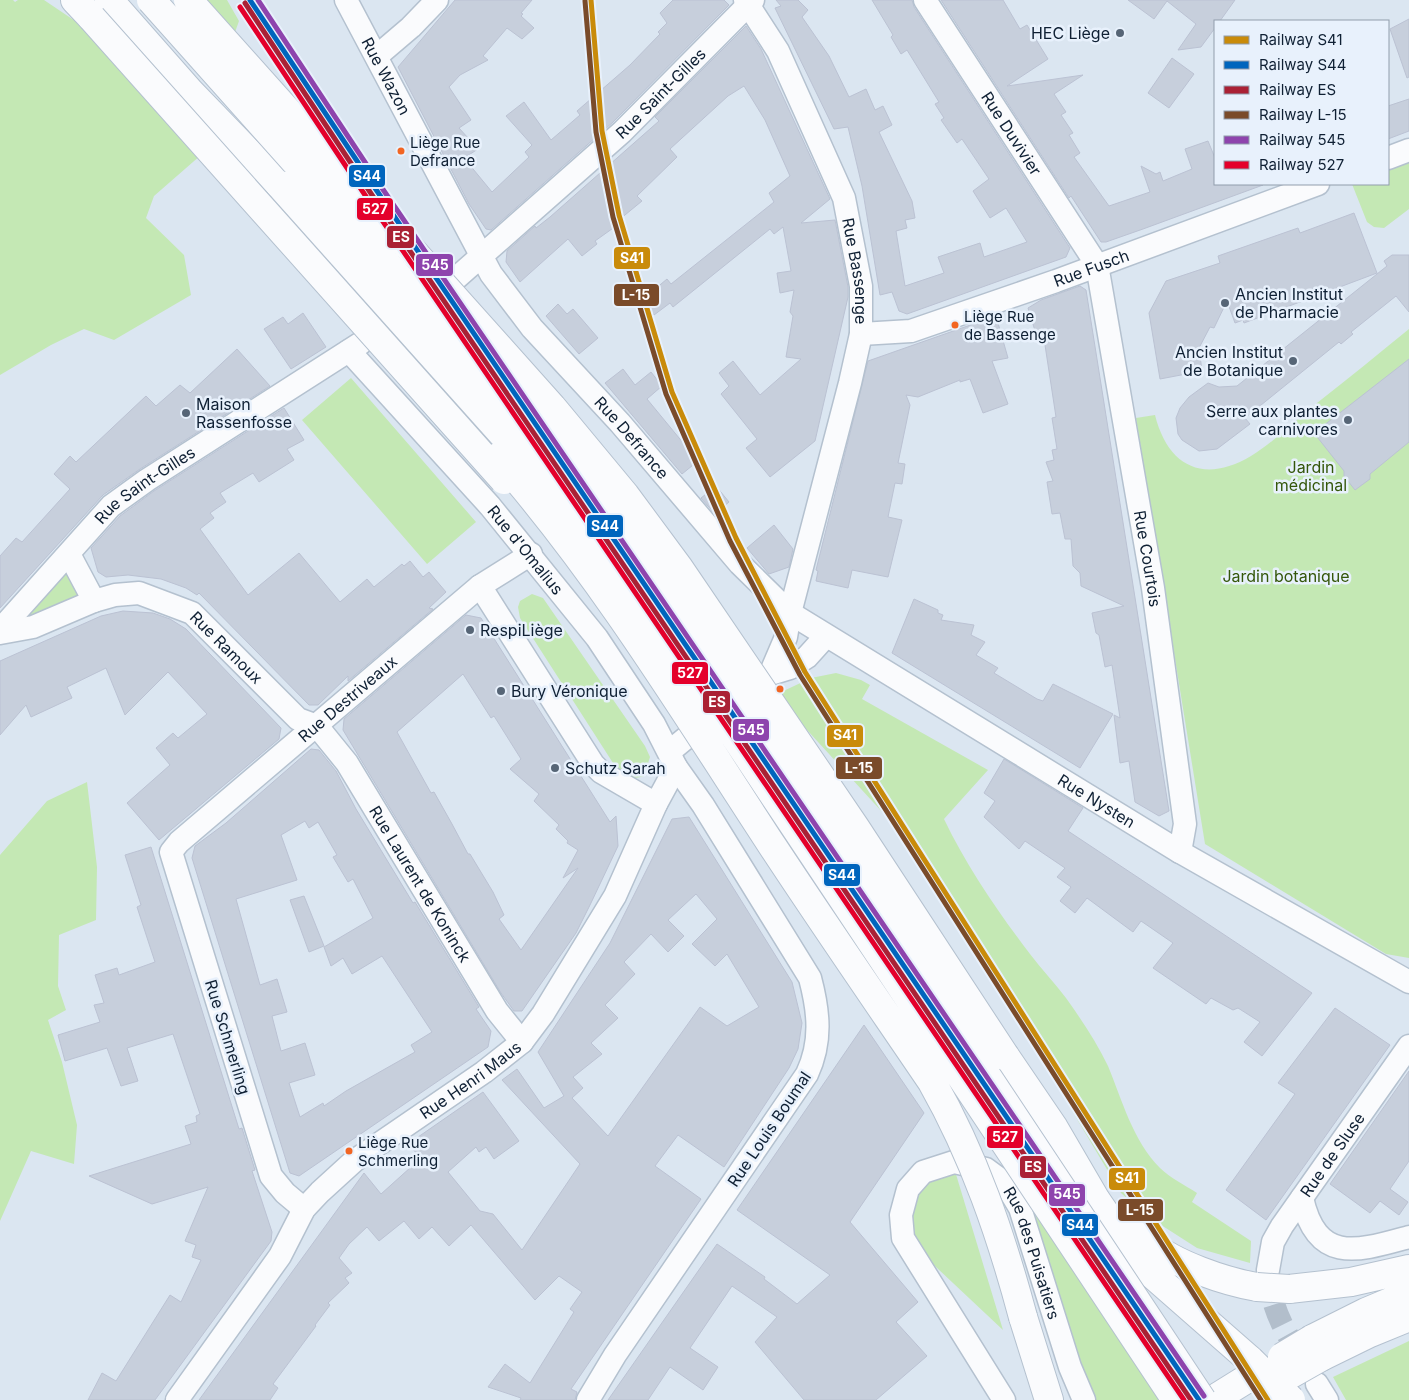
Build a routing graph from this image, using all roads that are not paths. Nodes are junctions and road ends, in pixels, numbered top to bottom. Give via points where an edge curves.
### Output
1 (151, 0) edge
2 (173, 0) edge
3 (188, 0) edge
4 (346, 0) edge
5 (437, 0) edge
6 (925, 0) edge
7 (749, 1) edge
8 (97, 5) edge
9 (377, 56) junction
10 (1409, 150) edge
11 (1389, 158) edge
12 (1315, 185) edge
13 (280, 186) junction
14 (481, 258) junction
15 (1097, 265) junction
16 (453, 281) dead end
17 (861, 334) junction
18 (358, 345) joint
19 (625, 495) junction
20 (565, 542) junction
21 (69, 554) junction
22 (531, 554) junction
23 (480, 586) junction
24 (94, 601) junction
25 (790, 613) junction
26 (0, 631) edge
27 (826, 636) junction
28 (317, 726) junction
29 (677, 752) junction
30 (656, 804) junction
31 (171, 852) joint
32 (1180, 852) junction
33 (1409, 982) edge
34 (522, 1042) junction
35 (1409, 1046) edge
36 (1054, 1128) junction
37 (1302, 1198) junction
38 (304, 1210) junction
39 (1409, 1237) edge
40 (1409, 1269) edge
41 (1263, 1279) junction
42 (1409, 1294) edge
43 (1023, 1317) junction
44 (1409, 1317) edge
45 (1316, 1348) junction
46 (1271, 1377) edge
47 (1209, 1399) edge
48 (177, 1400) edge
49 (588, 1400) edge
50 (1004, 1400) edge
51 (1037, 1400) edge
52 (1050, 1400) edge
53 (1084, 1400) edge
54 (1176, 1400) edge
55 (1322, 1400) edge
56 (1328, 1400) edge

1 - 47 highway, bridge via 564,463 627,539
2 - 19 highway, bridge via 577,447
3 - 19 highway, bridge via 552,407
4 - 9 street, Rue Wazon
5 - 9 street
6 - 15 street, Rue Duvivier
7 - 14 street, Rue Saint-Gilles via 622,132
7 - 17 street, Rue Bassenge via 778,51 844,198 861,286
8 - 13 highway via 190,92
8 - 20 highway, bridge via 530,509
9 - 14 street, Rue Wazon
10 - 11 street
12 - 15 street, Rue Fusch
13 - 20 highway, bridge via 303,229 544,509
13 - 54 highway, bridge via 545,481 630,584 670,639
14 - 16 street, Rue Saint-Gilles
14 - 25 street, Rue Defrance via 532,328 620,423 740,564
15 - 17 street, Rue Fusch via 911,331
15 - 32 street, Rue Courtois via 1153,588 1185,824
17 - 25 street, Rue Bassenge
18 - 21 street, Rue Saint-Gilles via 111,506
18 - 22 street, Rue d'Omalius
19 - 36 highway, bridge via 679,568 855,827
20 - 43 highway, bridge via 643,648 932,1082 979,1176
21 - 24 street
21 - 26 street, Rue Saint-Gilles
22 - 23 street, Rue Destriveaux
22 - 29 street, Rue d'Omalius via 597,638 654,724
23 - 28 street, Rue Destriveaux
23 - 30 street via 593,764 600,772
24 - 26 street, Rue Ramoux via 33,627
24 - 28 street, Rue Ramoux via 139,593 192,613 298,719
25 - 27 street, Rue Nysten
25 - 27 street via 786,637 769,673 790,668 807,657
27 - 32 street, Rue Nysten
28 - 31 street, Rue Destriveaux
28 - 34 street, Rue Laurent de Koninck via 347,763 497,1011
29 - 30 street, Rue Henri Maus
29 - 49 street, Rue Louis Boumal via 703,805 810,978 818,1007 818,1028 812,1064 807,1074
30 - 34 street, Rue Henri Maus via 615,896 543,1014
31 - 38 street, Rue Schmerling via 270,1176
32 - 33 street, Rue Nysten
34 - 38 street, Rue Henri Maus via 484,1072 354,1161
35 - 37 street, Rue de Sluse
36 - 41 highway via 1151,1245 1226,1282
36 - 46 highway via 1096,1200 1130,1248 1154,1275
37 - 39 street via 1307,1218 1332,1245 1354,1251
37 - 41 street, Rue de Sluse via 1273,1242
38 - 48 street, Rue Henri Maus via 280,1256
40 - 41 highway, bridge via 1351,1282 1288,1289
42 - 45 highway via 1366,1312
43 - 51 highway
43 - 52 highway
44 - 45 highway via 1370,1333
45 - 46 highway, bridge
46 - 47 highway
50 - 53 street, Rue des Puisatiers via 903,1238 900,1215 908,1189 923,1172 954,1162 986,1169 1005,1183 1020,1208 1070,1367
55 - 56 street via 1317,1384

